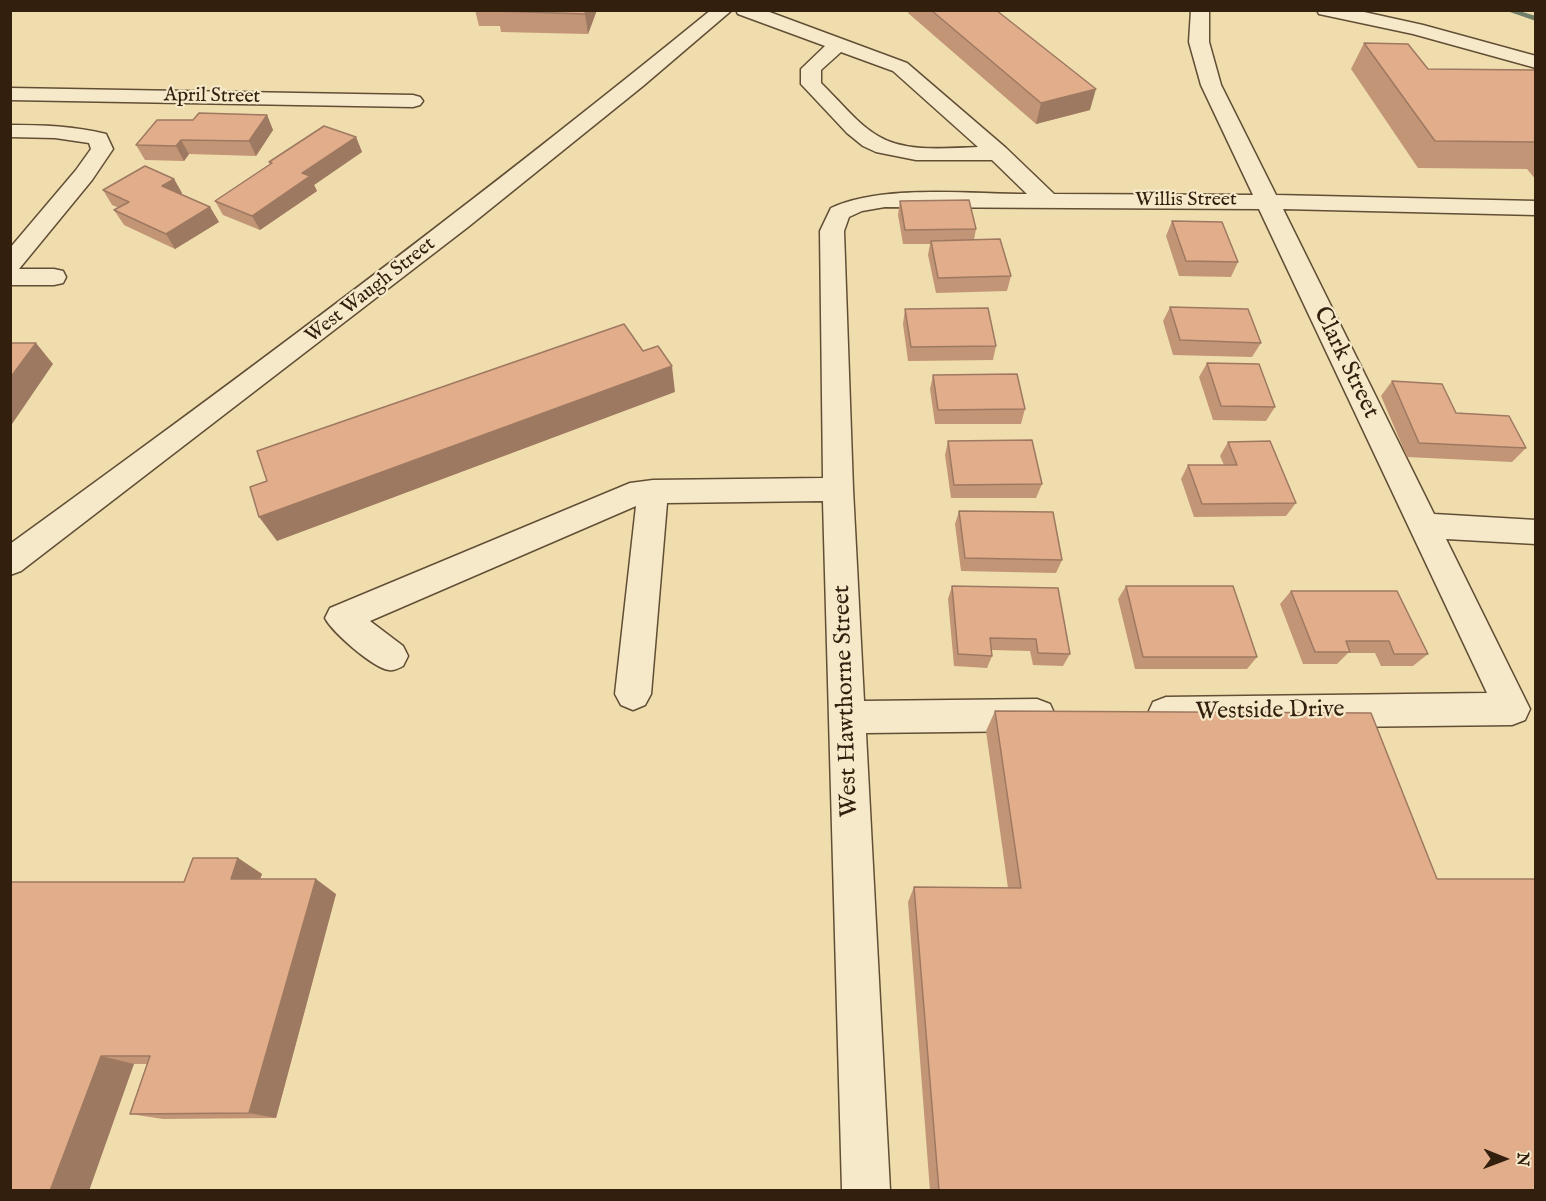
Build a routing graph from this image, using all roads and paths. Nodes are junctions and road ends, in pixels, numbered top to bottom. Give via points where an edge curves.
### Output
1 (723, 10) edge
2 (746, 10) edge
3 (1200, 10) edge
4 (1326, 10) edge
5 (839, 43) junction
6 (1536, 62) edge
7 (12, 96) edge
8 (413, 101) dead end
9 (10, 131) edge
10 (999, 153) junction
11 (1048, 201) junction
12 (1267, 202) junction
13 (1536, 208) edge
14 (839, 213) joint
15 (10, 264) edge
16 (10, 277) edge
17 (54, 278) dead end
18 (838, 489) junction
19 (653, 492) junction
20 (1425, 526) junction
21 (1536, 532) edge
22 (10, 562) edge
23 (391, 656) dead end
24 (633, 694) dead end
25 (1512, 709) joint
26 (1073, 714) edge
27 (1132, 714) edge
28 (848, 717) junction
29 (866, 1191) edge

1 - 22 street, West Waugh Street via 564,141 242,390
2 - 5 street
3 - 12 street, Clark Street via 1199,42 1211,85
4 - 6 street via 1416,28
5 - 10 street via 900,67
5 - 10 street via 811,69 811,84 872,141 920,153
7 - 8 street, April Street
9 - 15 street via 85,135 98,139 102,149
10 - 11 street
11 - 12 street, Willis Street
11 - 14 street, Willis Street via 885,200 856,205
12 - 13 street, Willis Street
12 - 20 street, Clark Street
14 - 18 street, West Hawthorne Street via 832,231
16 - 17 street
18 - 19 street
18 - 28 street, West Hawthorne Street
19 - 23 street via 630,495 342,618
19 - 24 street
20 - 21 street
20 - 25 street, Clark Street
25 - 27 street, Westside Drive
26 - 28 street
28 - 29 street, West Hawthorne Street

